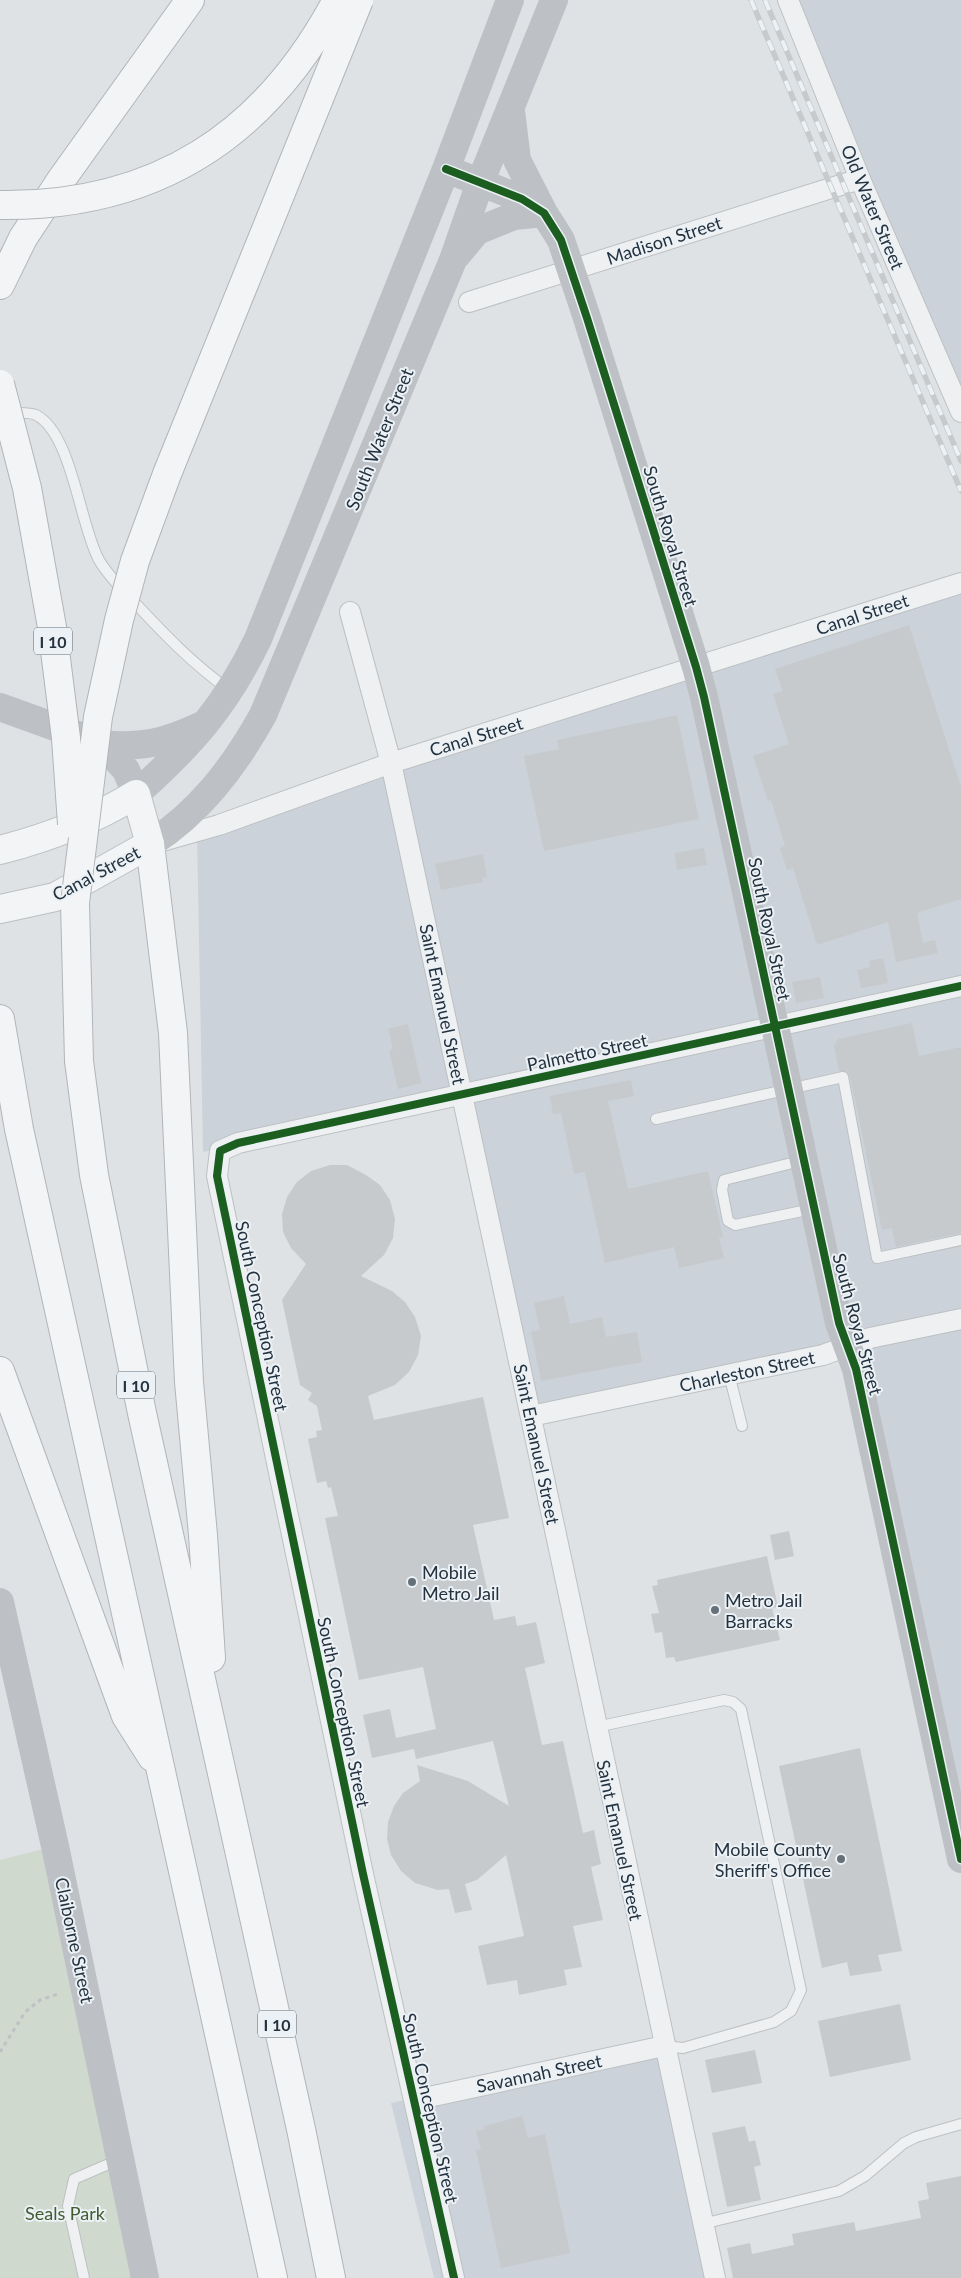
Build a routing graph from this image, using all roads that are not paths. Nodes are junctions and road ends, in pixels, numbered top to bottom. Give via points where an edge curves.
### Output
1 (190, 0) edge
2 (337, 0) edge
3 (359, 0) edge
4 (510, 0) edge
5 (554, 0) edge
6 (788, 0) edge
7 (510, 109) junction
8 (446, 169) junction
9 (860, 179) junction
10 (480, 183) junction
11 (0, 205) edge
12 (544, 213) junction
13 (453, 260) junction
14 (572, 269) junction
15 (0, 285) edge
16 (469, 302) dead end
17 (0, 384) edge
18 (0, 412) edge
19 (961, 412) edge
20 (961, 582) edge
21 (350, 612) dead end
22 (696, 667) junction
23 (231, 691) junction
24 (0, 707) edge
25 (210, 721) junction
26 (102, 744) junction
27 (391, 763) junction
28 (136, 794) junction
29 (150, 844) junction
30 (0, 850) edge
31 (75, 903) junction
32 (0, 909) edge
33 (961, 986) edge
34 (0, 1018) edge
35 (776, 1027) junction
36 (790, 1088) junction
37 (462, 1094) junction
38 (656, 1119) dead end
39 (220, 1151) joint
40 (805, 1160) junction
41 (815, 1209) junction
42 (961, 1240) edge
43 (961, 1320) edge
44 (848, 1346) junction
45 (0, 1371) edge
46 (729, 1374) junction
47 (531, 1416) junction
48 (742, 1426) dead end
49 (0, 1602) edge
50 (596, 1727) junction
51 (222, 1769) junction
52 (163, 1773) junction
53 (961, 1859) edge
54 (664, 2046) junction
55 (415, 2100) junction
56 (961, 2124) edge
57 (121, 2159) junction
58 (702, 2224) junction
59 (84, 2278) edge
60 (145, 2278) edge
61 (273, 2278) edge
62 (331, 2278) edge
63 (454, 2278) edge
64 (714, 2278) edge

1 - 15 main road via 61,180 23,238
2 - 11 main road, bridge via 305,54 273,94 237,128 196,157 151,179 103,195 52,204
3 - 31 main road, bridge via 167,474 135,561 118,620 100,707
4 - 8 street
5 - 7 street, South Water Street
6 - 9 street, Old Water Street
7 - 10 street, South Water Street
7 - 12 street via 517,160
8 - 10 street, South Royal Street
8 - 23 street via 258,638
9 - 14 street, Madison Street
9 - 19 street, Old Water Street
10 - 12 street, South Royal Street
10 - 13 street, South Water Street
12 - 13 street via 514,216 477,232
12 - 14 street, South Royal Street via 561,240
13 - 29 street, South Water Street via 263,715 210,794 172,829
14 - 16 street, Madison Street
14 - 22 street, South Royal Street
17 - 31 main road, I 10, bridge via 27,488 52,627 66,738
18 - 23 lane via 35,414 51,428 63,453 98,559 109,575 194,663
20 - 22 street, Canal Street
21 - 27 street, Saint Emanuel Street
22 - 27 street, Canal Street
22 - 35 street, South Royal Street
23 - 25 street
24 - 26 street
25 - 26 street via 155,744
25 - 28 street
26 - 28 street via 123,766
27 - 29 street, Canal Street via 219,825
27 - 37 street, Saint Emanuel Street
28 - 29 main road
28 - 30 main road via 68,827
29 - 32 main road, Canal Street via 55,897
29 - 51 main road via 172,1033 189,1382
31 - 51 main road, I 10 via 79,1061 94,1175 140,1404
33 - 35 street, Palmetto Street
34 - 52 main road via 19,1129
35 - 36 street, South Royal Street
35 - 37 street, Palmetto Street
36 - 38 lane
36 - 40 street, South Royal Street
36 - 42 lane via 844,1077 877,1258
37 - 39 street, Palmetto Street via 238,1143
37 - 47 street, Saint Emanuel Street
39 - 55 street, South Conception Street via 217,1176 363,1874
40 - 41 street, South Royal Street
40 - 41 lane via 724,1180 722,1190 728,1220 735,1225
41 - 44 street, South Royal Street via 839,1323
43 - 44 street, Charleston Street via 870,1338
44 - 46 street, Charleston Street via 823,1355
44 - 53 street, South Royal Street via 856,1369
45 - 52 main road via 126,1716
46 - 47 street, Charleston Street
46 - 48 lane
47 - 50 street, Saint Emanuel Street
49 - 57 street, Claiborne Street
50 - 54 street, Saint Emanuel Street
50 - 54 lane via 724,1700 741,1709 801,1990 791,2012 774,2022 683,2048
51 - 62 main road, I 10 via 302,2129
52 - 61 main road
54 - 55 street, Savannah Street
54 - 58 street, Saint Emanuel Street
55 - 63 street, South Conception Street
56 - 58 lane via 916,2136 865,2176 839,2191
57 - 59 lane via 74,2180 68,2206
57 - 60 street, Claiborne Street
58 - 64 street, Saint Emanuel Street

